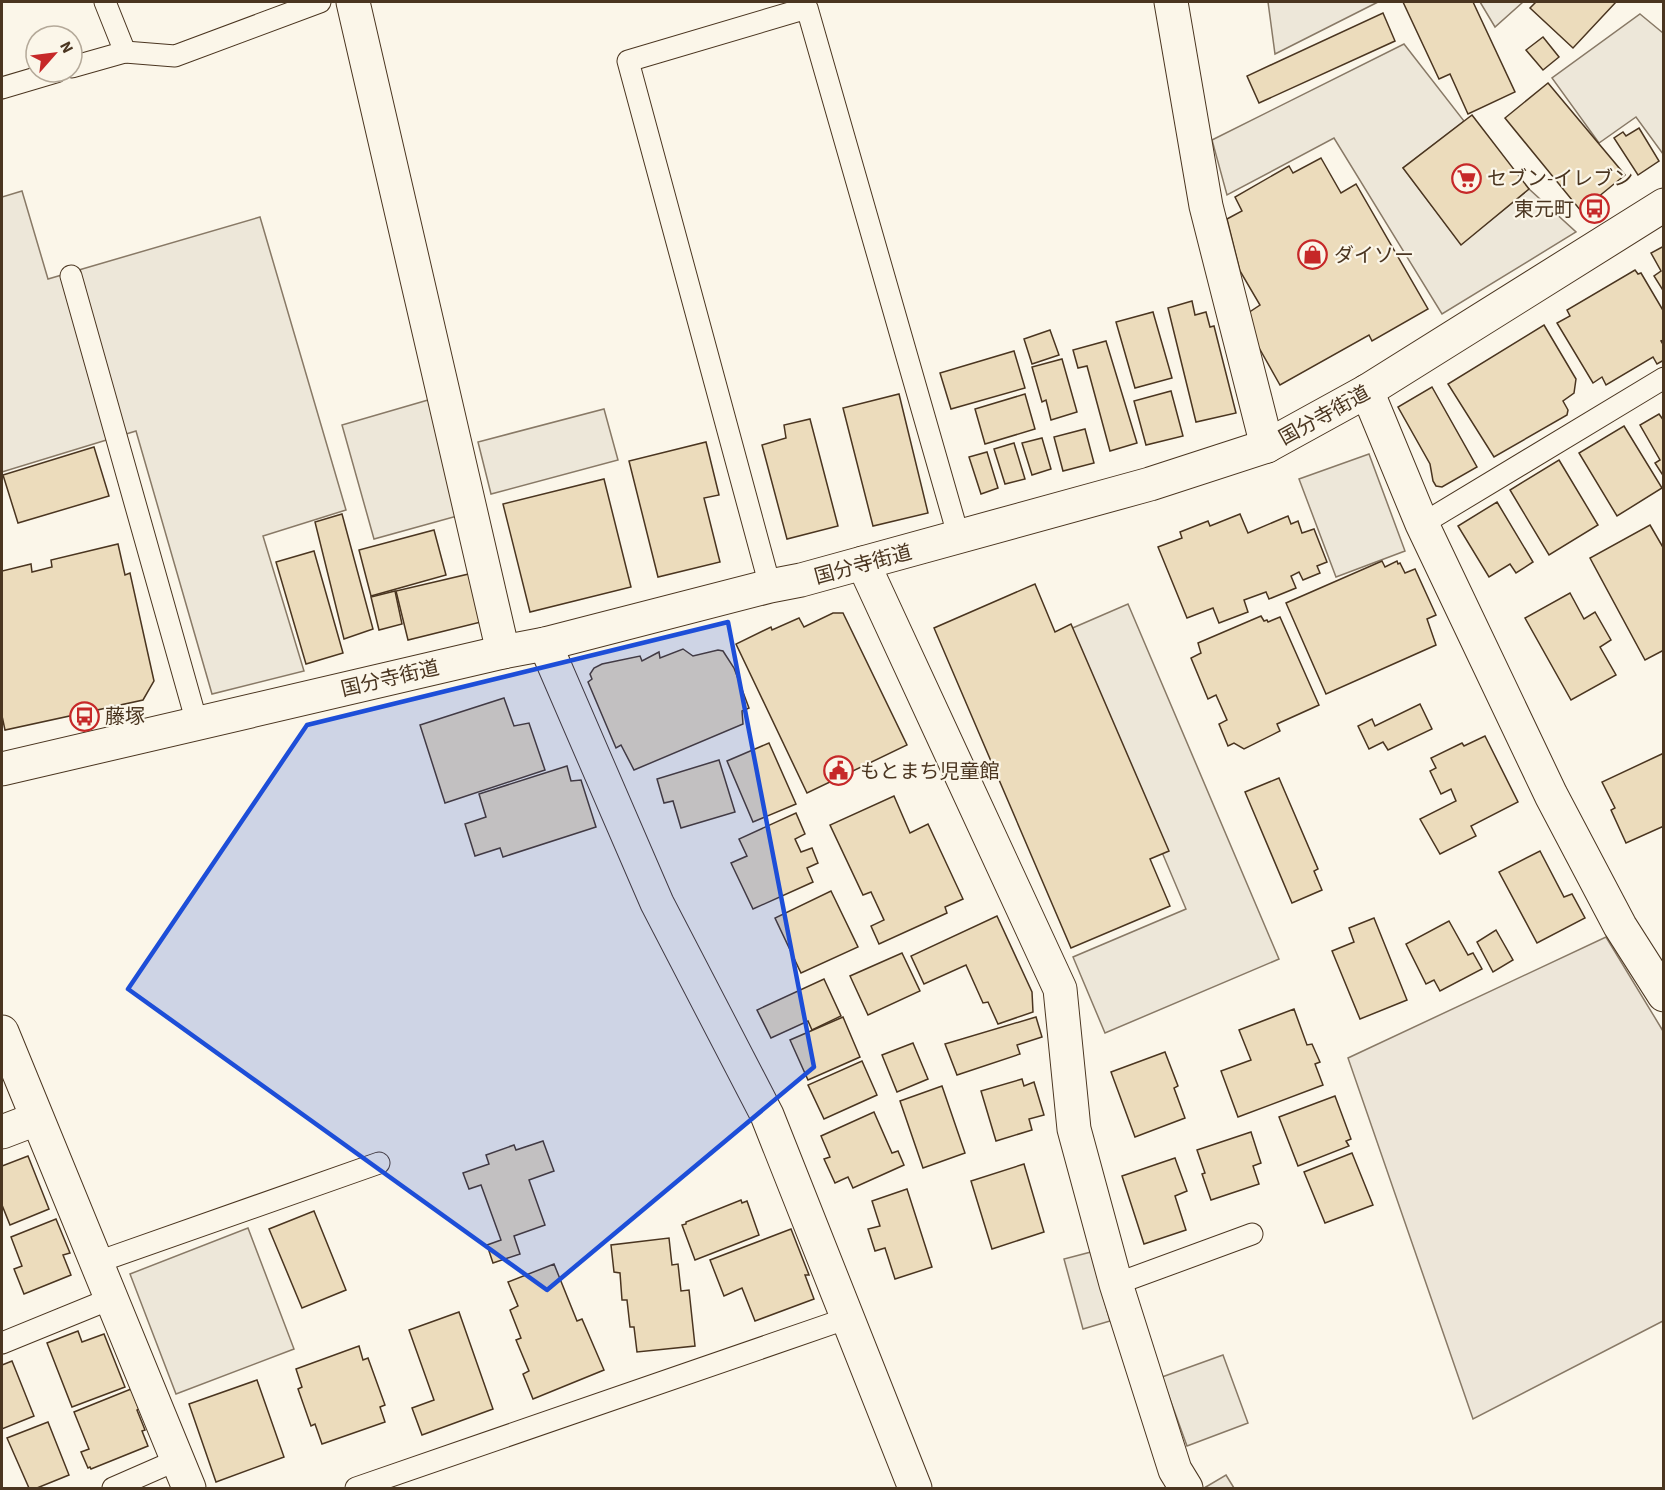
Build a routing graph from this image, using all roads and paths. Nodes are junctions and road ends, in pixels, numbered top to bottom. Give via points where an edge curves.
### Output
1 (105, 2) edge
2 (320, 2) edge
3 (353, 2) edge
4 (1171, 2) edge
5 (125, 52) junction
6 (84, 64) edge
7 (24, 81) edge
8 (2, 88) edge
9 (1664, 205) edge
10 (71, 276) dead end
11 (1664, 378) edge
12 (1367, 392) junction
13 (1267, 446) junction
14 (1422, 524) junction
15 (958, 538) junction
16 (863, 564) junction
17 (770, 586) junction
18 (545, 644) junction
19 (503, 652) junction
20 (197, 723) junction
21 (2, 769) edge
22 (1664, 995) edge
23 (2, 1032) edge
24 (36, 1119) junction
25 (2, 1132) edge
26 (379, 1163) dead end
27 (1252, 1234) dead end
28 (95, 1263) junction
29 (1116, 1284) junction
30 (110, 1299) junction
31 (848, 1318) junction
32 (2, 1343) edge
33 (183, 1474) edge
34 (113, 1488) edge
35 (356, 1488) edge
36 (915, 1488) edge
37 (1186, 1488) edge

1 - 5 lane
2 - 5 lane via 176,56
3 - 19 street
4 - 13 street via 1206,206
5 - 6 lane
7 - 8 lane
9 - 12 street, 国分寺街道
10 - 20 lane
11 - 14 lane
12 - 13 street, 国分寺街道
12 - 14 street
13 - 15 street, 国分寺街道
14 - 22 street via 1551,795 1620,926
15 - 16 street, 国分寺街道
15 - 17 lane via 807,8 628,61
16 - 17 street, 国分寺街道
16 - 29 street via 1060,989 1074,1129
17 - 18 street, 国分寺街道
18 - 19 street, 国分寺街道
18 - 31 street via 657,903 767,1115
19 - 20 street, 国分寺街道
20 - 21 street, 国分寺街道
23 - 24 street
24 - 25 street
24 - 28 street
26 - 28 lane
27 - 29 lane
28 - 30 street
29 - 37 street via 1175,1470
30 - 32 lane
30 - 33 street
31 - 35 lane
31 - 36 street
33 - 34 lane

